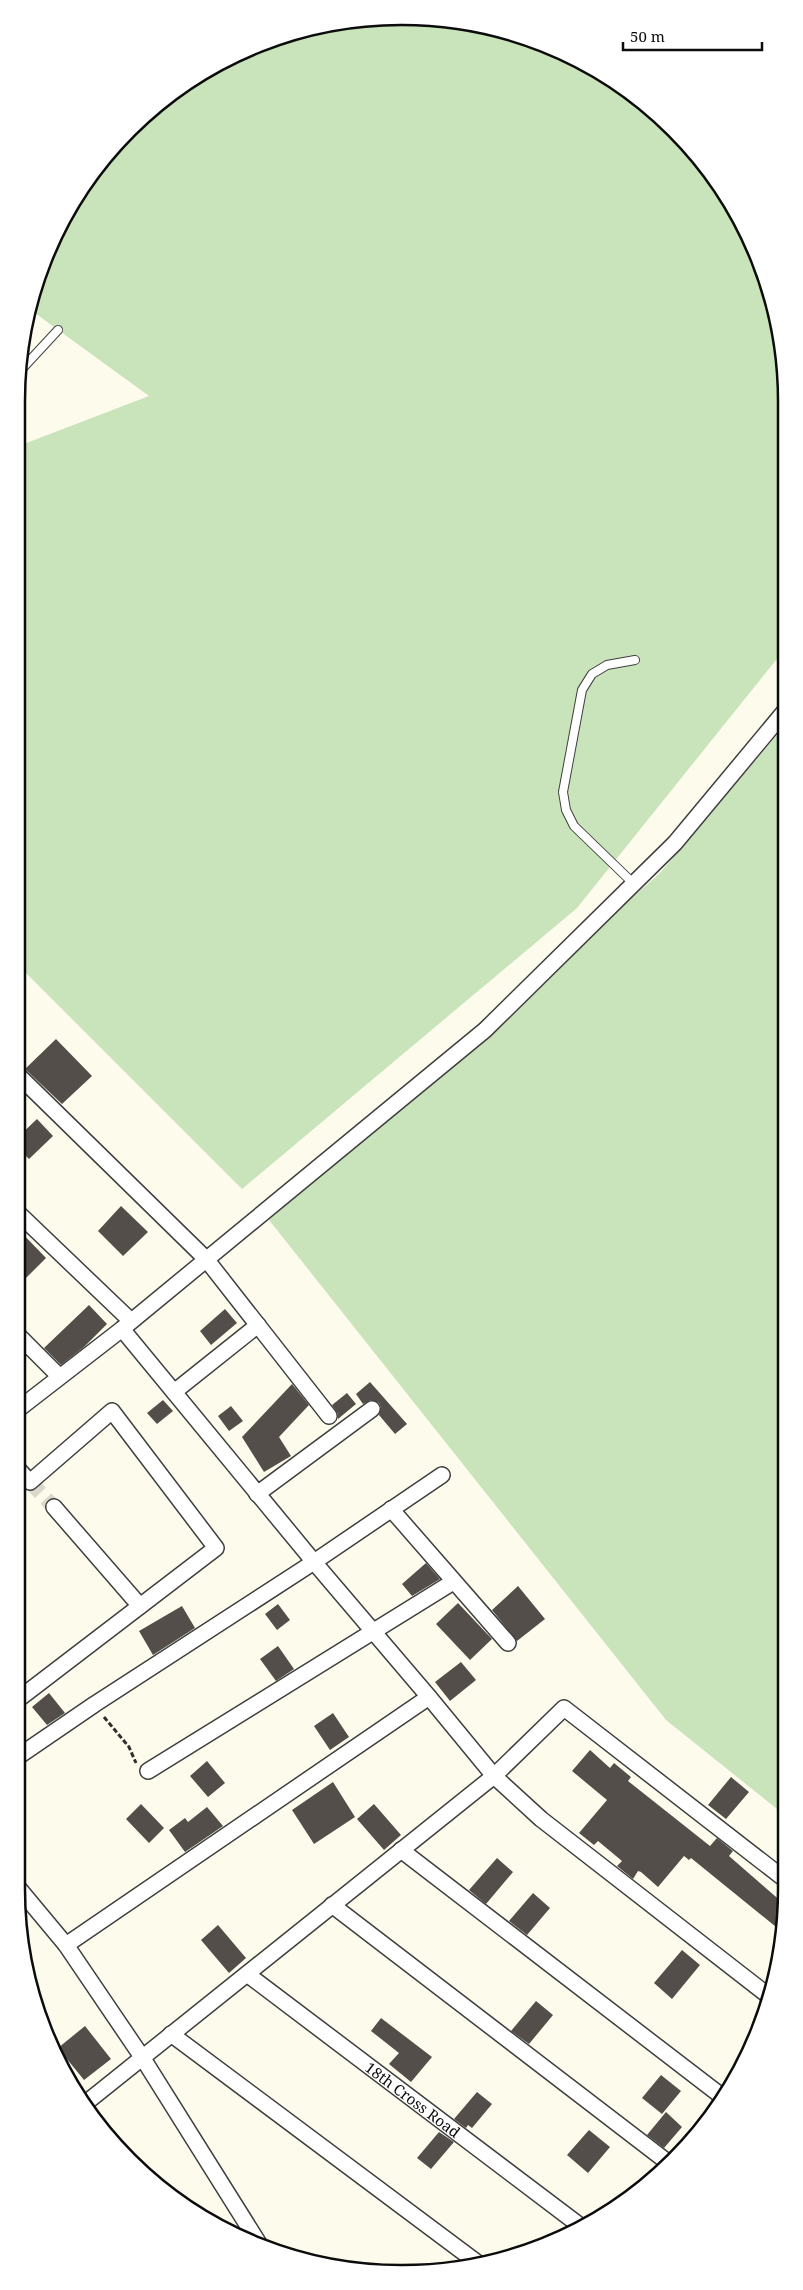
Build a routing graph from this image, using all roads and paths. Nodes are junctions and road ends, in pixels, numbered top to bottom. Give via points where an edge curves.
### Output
1 (58, 330) dead end
2 (27, 363) edge
3 (635, 660) dead end
4 (778, 719) edge
5 (634, 884) junction
6 (25, 1082) edge
7 (25, 1220) edge
8 (206, 1259) junction
9 (126, 1325) junction
10 (258, 1326) junction
11 (25, 1342) edge
12 (59, 1376) junction
13 (174, 1392) junction
14 (25, 1404) edge
15 (372, 1409) dead end
16 (329, 1416) dead end
17 (442, 1475) dead end
18 (25, 1477) edge
19 (257, 1494) junction
20 (54, 1507) tunnel mouth
21 (391, 1508) junction
22 (314, 1562) junction
23 (453, 1582) junction
24 (140, 1606) junction
25 (373, 1632) junction
26 (508, 1643) dead end
27 (25, 1690) edge
28 (429, 1696) junction
29 (95, 1704) junction
30 (25, 1752) edge
31 (148, 1771) joint
32 (494, 1776) junction
33 (401, 1850) junction
34 (778, 1874) edge
35 (25, 1896) edge
36 (332, 1905) junction
37 (66, 1945) junction
38 (247, 1974) junction
39 (763, 1992) edge
40 (171, 2034) junction
41 (142, 2058) junction
42 (718, 2093) edge
43 (89, 2100) edge
44 (664, 2159) edge
45 (575, 2222) edge
46 (253, 2234) edge
47 (472, 2258) edge

1 - 2 lane
3 - 5 lane via 607,665 592,674 582,690 563,792 566,810 574,826
4 - 5 street via 675,843
5 - 8 street via 485,1030
6 - 8 street
7 - 9 street
8 - 9 street
8 - 10 street
9 - 12 street
9 - 13 street
10 - 13 street
10 - 16 street
11 - 12 street
12 - 14 street
13 - 19 street
15 - 19 street
17 - 21 street
18 - 24 street via 30,1482 112,1412 216,1548
19 - 22 street
20 - 24 street
21 - 22 street
21 - 23 street
22 - 25 street
22 - 29 street
23 - 25 street
23 - 26 street
24 - 27 street
25 - 28 street
25 - 31 street
28 - 32 street
28 - 37 street
29 - 30 street
29 - 31 path via 129,1747 136,1763
32 - 33 street
32 - 34 street via 564,1708
32 - 39 street via 541,1819
33 - 36 street
33 - 42 street
35 - 37 street
36 - 38 street
36 - 44 street
37 - 41 street
38 - 40 street
38 - 45 street, 18th Cross Road
40 - 41 street
40 - 47 street
41 - 43 street
41 - 46 street

